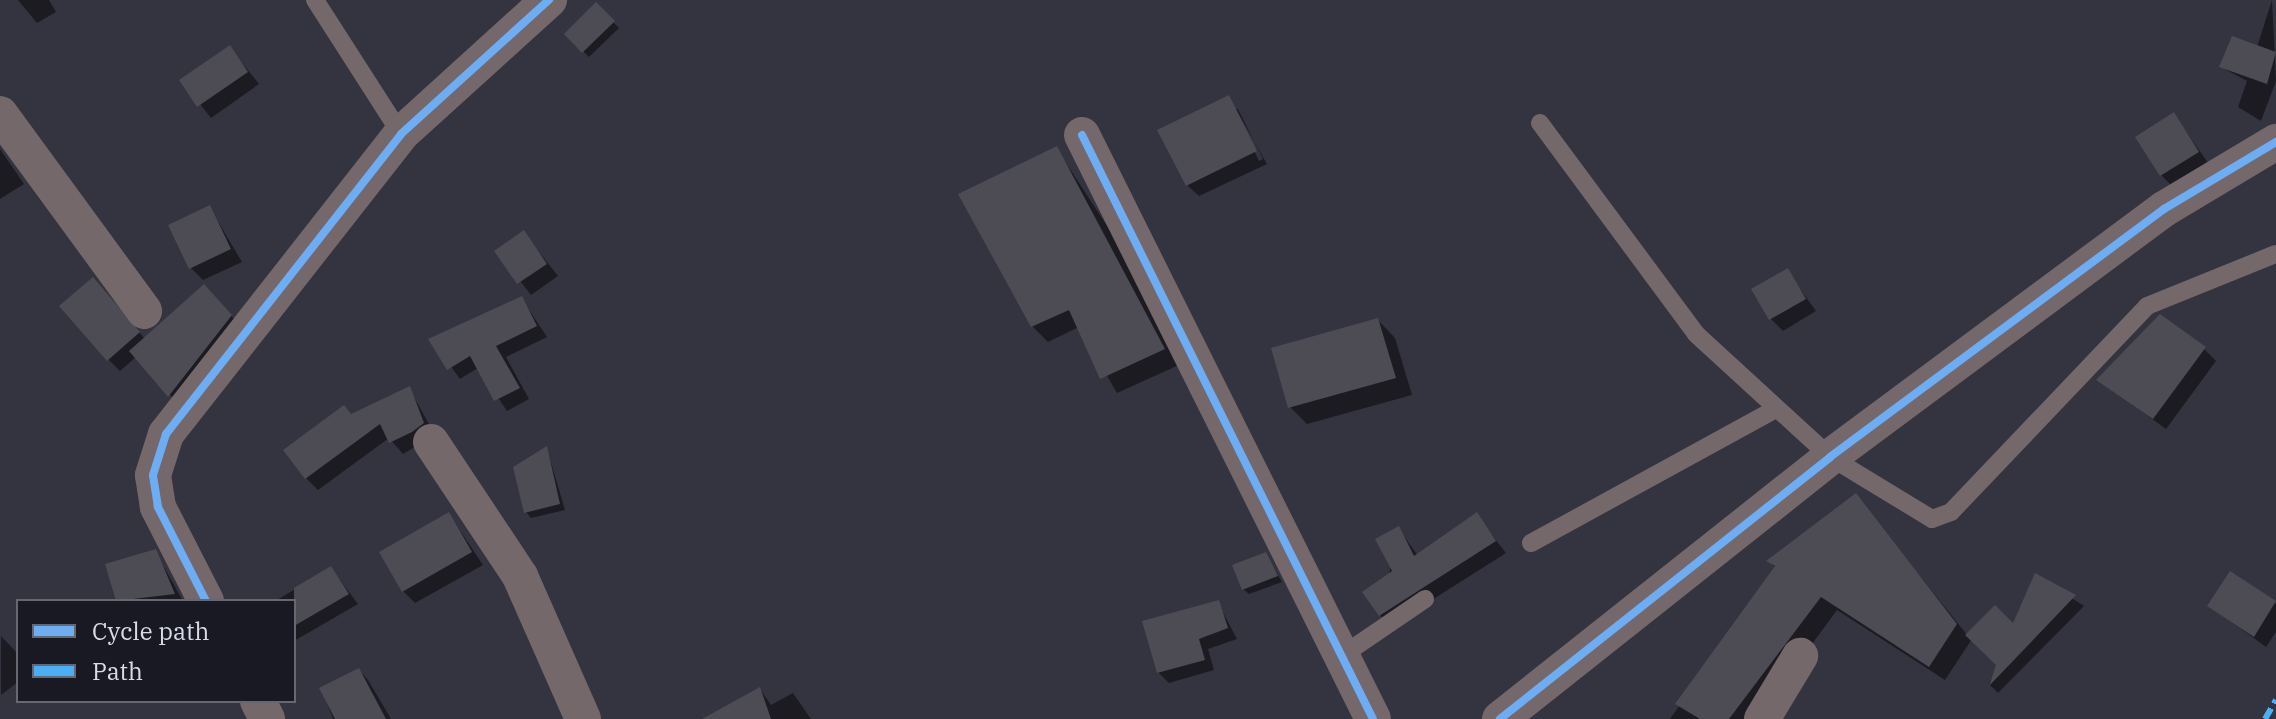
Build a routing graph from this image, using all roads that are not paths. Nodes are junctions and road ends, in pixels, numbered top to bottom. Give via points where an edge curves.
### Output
1 (315, 0) edge
2 (549, 0) edge
3 (0, 114) edge
4 (1540, 123) dead end
5 (401, 134) junction
6 (1082, 135) dead end
7 (2276, 142) edge
8 (2276, 254) edge
9 (144, 311) dead end
10 (1776, 409) junction
11 (431, 442) dead end
12 (1830, 457) junction
13 (1531, 543) dead end
14 (205, 599) edge
15 (1425, 599) dead end
16 (1800, 656) dead end
17 (1340, 657) junction
18 (583, 719) edge
19 (1373, 719) edge
20 (1500, 719) edge
21 (1762, 719) edge

1 - 5 lane
2 - 5 street
3 - 9 street
4 - 10 lane via 1696,334
5 - 14 street via 166,434 153,475 158,507
6 - 17 street
7 - 12 street via 2164,209
8 - 12 lane via 2147,306 1944,517 1914,513
10 - 12 lane
10 - 13 lane
11 - 18 street via 520,576
12 - 20 street
15 - 17 lane
16 - 21 street
17 - 19 street

